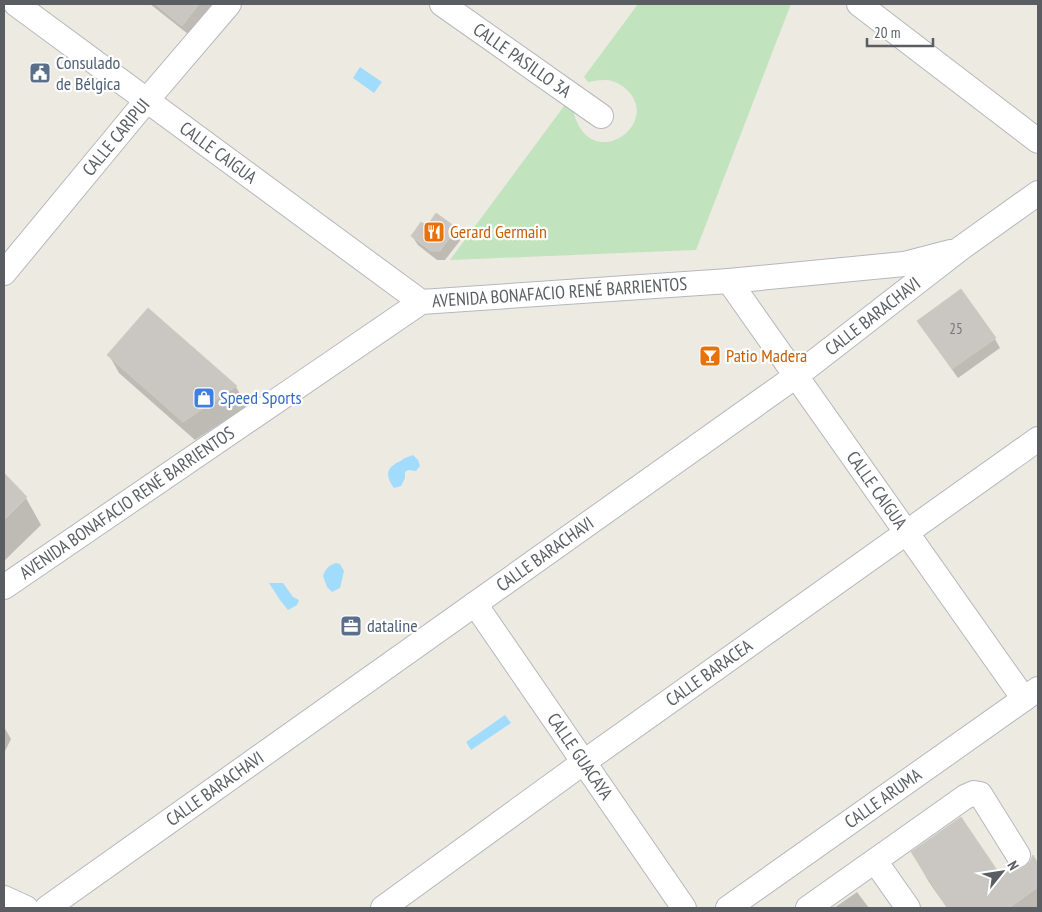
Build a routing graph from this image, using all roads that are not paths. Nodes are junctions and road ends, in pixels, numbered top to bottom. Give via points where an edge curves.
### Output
1 (16, 4) edge
2 (229, 4) edge
3 (442, 4) edge
4 (859, 4) edge
5 (147, 100) junction
6 (601, 116) dead end
7 (1038, 141) edge
8 (1038, 193) edge
9 (961, 248) junction
10 (4, 273) edge
11 (729, 281) junction
12 (421, 302) junction
13 (796, 376) junction
14 (1038, 439) edge
15 (906, 532) junction
16 (4, 587) edge
17 (475, 604) junction
18 (1031, 694) edge
19 (584, 762) junction
20 (1018, 855) dead end
21 (875, 861) junction
22 (4, 898) edge
23 (735, 906) edge
24 (26, 908) edge
25 (47, 908) edge
26 (383, 908) edge
27 (684, 908) edge
28 (808, 908) edge
29 (908, 908) edge

1 - 5 street, CALLE CAIGUA
2 - 5 street, CALLE CARIPUI
3 - 6 street, CALLE PASILLO 3A
4 - 7 street
5 - 10 street, CALLE CARIPUI
5 - 12 street, CALLE CAIGUA
8 - 9 street, CALLE BARACHAVI
9 - 11 street, AVENIDA BONAFACIO RENÉ BARRIENTOS via 904,264
9 - 13 street, CALLE BARACHAVI
11 - 12 street, AVENIDA BONAFACIO RENÉ BARRIENTOS
11 - 13 street, CALLE CAIGUA
12 - 16 street, AVENIDA BONAFACIO RENÉ BARRIENTOS
13 - 15 street, CALLE CAIGUA
13 - 17 street, CALLE BARACHAVI
14 - 15 street, CALLE BARACEA
15 - 18 street, CALLE CAIGUA
15 - 19 street, CALLE BARACEA
17 - 19 street, CALLE GUACAYA
17 - 25 street, CALLE BARACHAVI
18 - 23 street, CALLE ARUMA
19 - 26 street, CALLE BARACEA
19 - 27 street, CALLE GUACAYA
20 - 21 street via 980,794 974,793 965,796
21 - 28 street
21 - 29 street
22 - 24 street

